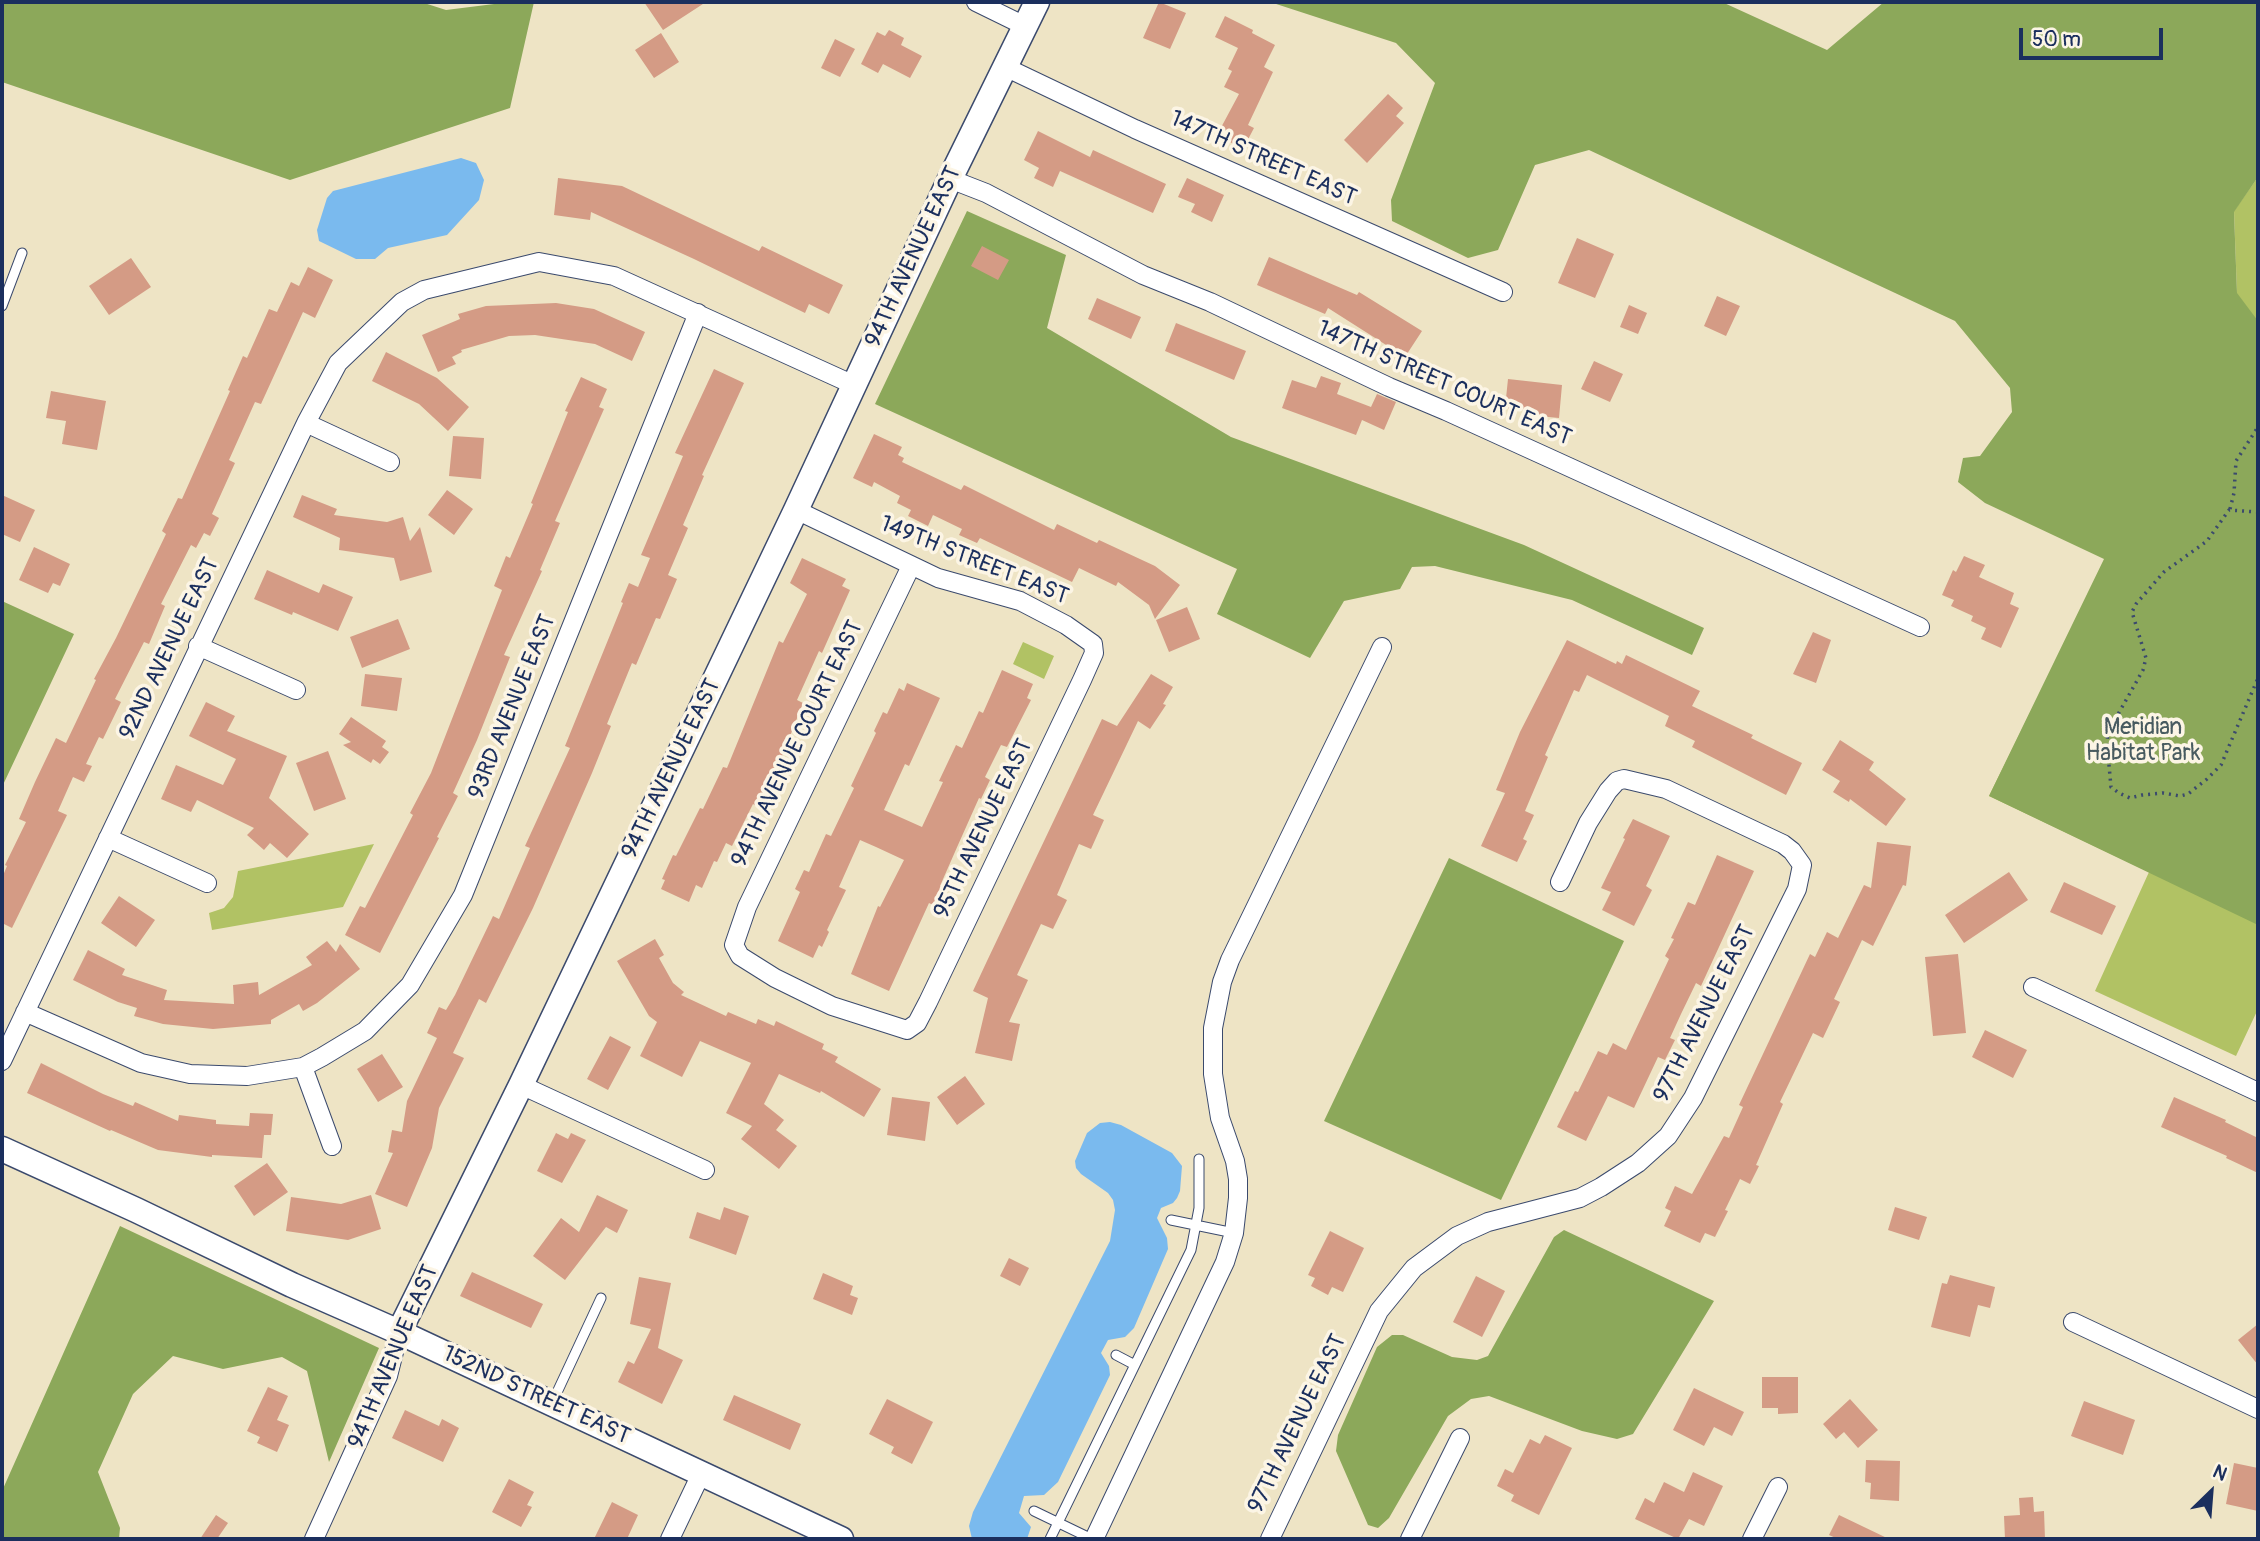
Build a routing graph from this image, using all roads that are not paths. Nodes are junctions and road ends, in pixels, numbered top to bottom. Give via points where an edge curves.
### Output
1 (976, 2) edge
2 (1037, 2) edge
3 (1025, 26) junction
4 (1005, 67) junction
5 (950, 179) junction
6 (22, 253) dead end
7 (1503, 292) dead end
8 (2, 306) edge
9 (698, 313) junction
10 (854, 385) junction
11 (306, 423) junction
12 (390, 462) dead end
13 (796, 510) junction
14 (911, 566) junction
15 (1920, 627) dead end
16 (1093, 644) joint
17 (198, 646) junction
18 (1382, 647) dead end
19 (296, 690) dead end
20 (108, 838) junction
21 (1560, 882) dead end
22 (207, 883) dead end
23 (2033, 987) dead end
24 (25, 1012) junction
25 (908, 1030) joint
26 (2, 1060) edge
27 (303, 1067) junction
28 (521, 1085) junction
29 (2258, 1092) edge
30 (332, 1146) dead end
31 (2, 1149) edge
32 (1199, 1159) dead end
33 (705, 1170) dead end
34 (1171, 1220) dead end
35 (1197, 1225) junction
36 (1234, 1233) junction
37 (601, 1298) dead end
38 (2073, 1322) dead end
39 (399, 1332) junction
40 (1116, 1355) dead end
41 (1135, 1365) junction
42 (552, 1404) junction
43 (2258, 1409) edge
44 (1460, 1438) dead end
45 (701, 1474) junction
46 (1778, 1487) dead end
47 (1034, 1511) dead end
48 (1058, 1523) junction
49 (314, 1539) edge
50 (670, 1539) edge
51 (841, 1539) edge
52 (1051, 1539) edge
53 (1093, 1539) edge
54 (1270, 1539) edge
55 (1410, 1539) edge
56 (1752, 1539) edge

1 - 3 street
2 - 3 main road, 94TH AVENUE EAST
3 - 4 main road, 94TH AVENUE EAST
4 - 5 main road, 94TH AVENUE EAST
4 - 7 street, 147TH STREET EAST
5 - 10 main road, 94TH AVENUE EAST
5 - 15 street, 147TH STREET COURT EAST via 1143,275
6 - 8 lane
9 - 10 street, 92ND AVENUE EAST
9 - 11 street, 92ND AVENUE EAST via 614,276 539,262 424,290 402,302 338,363
9 - 27 street, 93RD AVENUE EAST via 463,895 410,985 365,1031
10 - 13 main road, 94TH AVENUE EAST
11 - 12 street
11 - 17 street, 92ND AVENUE EAST
13 - 14 street, 149TH STREET EAST
13 - 28 main road, 94TH AVENUE EAST
14 - 16 street, 149TH STREET EAST via 1020,601
14 - 25 street, 94TH AVENUE COURT EAST via 747,907 734,945 740,956 775,978 832,1006
16 - 25 street, 95TH AVENUE EAST via 1094,653 1082,680 928,1003
17 - 19 street
17 - 20 street, 92ND AVENUE EAST
18 - 36 street via 1223,982 1213,1028 1213,1074 1238,1179
20 - 22 street
20 - 24 street, 92ND AVENUE EAST
21 - 54 street, 97TH AVENUE EAST via 1608,791 1624,779 1666,789 1771,839 1792,851 1802,864 1797,888 1693,1098 1668,1136 1601,1188 1478,1227 1457,1236 1414,1268 1380,1311
23 - 29 street
24 - 26 street, 92ND AVENUE EAST
24 - 27 street via 117,1054 165,1069 247,1076
27 - 30 street
28 - 33 street
28 - 39 main road, 94TH AVENUE EAST
31 - 39 main road, 152ND STREET EAST
32 - 35 lane
34 - 35 lane
35 - 36 lane
35 - 41 lane via 1191,1250
36 - 53 street via 1225,1262
37 - 42 lane
38 - 43 street
39 - 42 main road, 152ND STREET EAST
39 - 49 street, 94TH AVENUE EAST via 388,1376
40 - 41 lane
41 - 48 lane
42 - 45 main road, 152ND STREET EAST
44 - 55 street
45 - 50 street
45 - 51 main road, 152ND STREET EAST
46 - 56 street
47 - 48 lane
48 - 52 lane
48 - 53 lane

